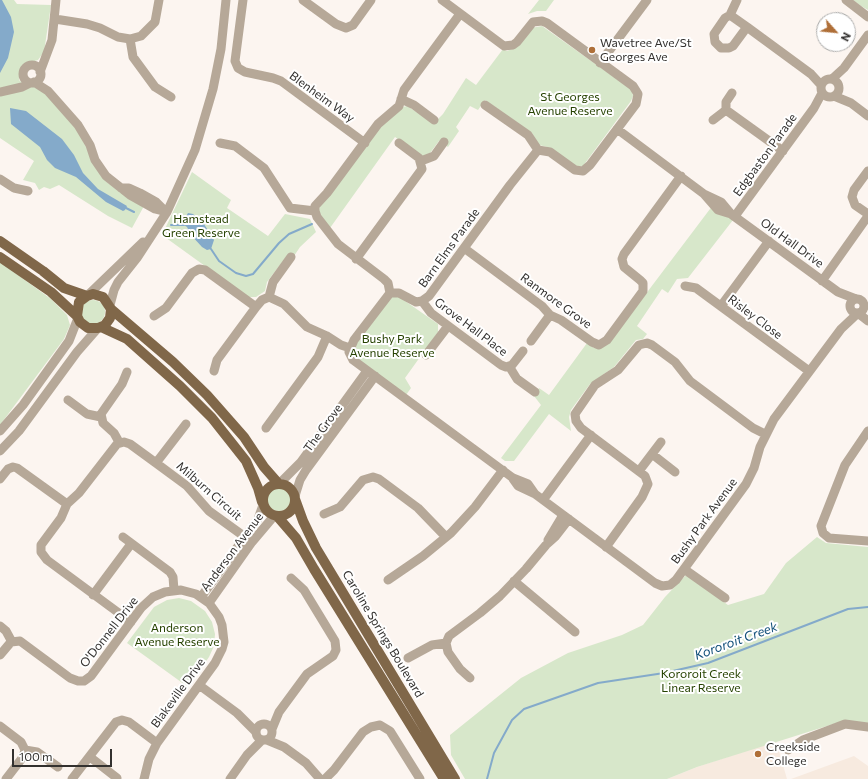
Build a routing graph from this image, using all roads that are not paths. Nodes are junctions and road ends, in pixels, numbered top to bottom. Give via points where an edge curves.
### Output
1 (56, 0) edge
2 (159, 0) edge
3 (226, 0) edge
4 (243, 0) edge
5 (303, 0) edge
6 (371, 0) edge
7 (442, 0) edge
8 (647, 0) edge
9 (737, 0) edge
10 (846, 0) edge
11 (460, 14) junction
12 (730, 16) junction
13 (868, 17) edge
14 (55, 19) junction
15 (747, 26) junction
16 (868, 35) edge
17 (130, 39) junction
18 (48, 52) junction
19 (600, 63) junction
20 (32, 66) junction
21 (23, 75) junction
22 (36, 78) junction
23 (830, 87) junction
24 (11, 89) junction
25 (0, 92) edge
26 (732, 93) dead end
27 (171, 97) dead end
28 (401, 99) junction
29 (485, 105) dead end
30 (726, 110) junction
31 (868, 116) edge
32 (434, 120) dead end
33 (713, 120) dead end
34 (617, 129) junction
35 (444, 142) dead end
36 (220, 143) dead end
37 (365, 143) junction
38 (399, 143) dead end
39 (538, 150) junction
40 (783, 151) junction
41 (421, 161) junction
42 (868, 171) edge
43 (681, 176) junction
44 (0, 179) edge
45 (28, 191) dead end
46 (315, 211) junction
47 (167, 212) junction
48 (733, 215) junction
49 (868, 215) edge
50 (154, 231) junction
51 (0, 241) edge
52 (769, 241) junction
53 (464, 248) junction
54 (0, 257) edge
55 (291, 257) dead end
56 (356, 259) junction
57 (822, 281) junction
58 (685, 286) dead end
59 (838, 292) junction
60 (390, 293) junction
61 (87, 296) junction
62 (269, 297) junction
63 (856, 299) junction
64 (422, 301) junction
65 (720, 306) junction
66 (110, 307) junction
67 (256, 307) junction
68 (866, 309) edge
69 (854, 311) junction
70 (550, 315) junction
71 (154, 316) dead end
72 (77, 317) junction
73 (868, 321) edge
74 (448, 326) junction
75 (100, 328) junction
76 (327, 336) junction
77 (531, 341) dead end
78 (350, 348) junction
79 (523, 351) dead end
80 (426, 356) dead end
81 (509, 366) junction
82 (214, 371) dead end
83 (367, 371) junction
84 (809, 371) junction
85 (127, 372) dead end
86 (375, 376) junction
87 (535, 392) dead end
88 (68, 400) dead end
89 (101, 417) junction
90 (186, 424) dead end
91 (266, 428) dead end
92 (0, 431) edge
93 (868, 431) edge
94 (765, 434) junction
95 (591, 435) junction
96 (119, 442) junction
97 (661, 442) dead end
98 (0, 451) edge
99 (652, 454) junction
100 (156, 463) junction
101 (503, 470) junction
102 (640, 471) junction
103 (675, 472) dead end
104 (0, 479) edge
105 (279, 483) junction
106 (295, 498) junction
107 (543, 500) junction
108 (262, 503) junction
109 (67, 504) junction
110 (324, 514) dead end
111 (276, 516) junction
112 (566, 517) junction
113 (123, 537) dead end
114 (446, 537) junction
115 (248, 540) junction
116 (868, 541) edge
117 (131, 544) junction
118 (606, 546) junction
119 (684, 569) junction
120 (291, 578) dead end
121 (388, 580) dead end
122 (514, 581) junction
123 (174, 590) junction
124 (93, 595) junction
125 (725, 598) dead end
126 (205, 600) junction
127 (130, 622) junction
128 (0, 626) edge
129 (575, 632) dead end
130 (12, 642) junction
131 (446, 643) junction
132 (0, 655) edge
133 (408, 658) dead end
134 (470, 678) dead end
135 (199, 685) junction
136 (237, 712) junction
137 (0, 726) edge
138 (268, 727) junction
139 (868, 727) edge
140 (260, 737) junction
141 (157, 743) junction
142 (284, 747) junction
143 (25, 750) junction
144 (788, 750) dead end
145 (90, 757) junction
146 (58, 767) dead end
147 (117, 778) edge
148 (6, 779) edge
149 (72, 779) edge
150 (144, 779) edge
151 (230, 779) edge
152 (320, 779) edge
153 (325, 779) edge
154 (420, 779) edge
155 (444, 779) edge
156 (455, 779) edge

1 - 14 street
2 - 17 street via 155,22 141,36
3 - 47 street via 221,49 205,119 195,150
4 - 37 street, Blenheim Way via 235,61 238,68 281,81
5 - 6 street via 336,24 346,28 353,25
7 - 11 street
8 - 19 street
9 - 12 street
10 - 13 street
11 - 19 street via 501,44 508,46 517,42 530,24 542,21
11 - 28 street via 404,90
12 - 15 street
12 - 15 street via 714,34 718,46 733,46
14 - 17 street via 87,24 118,37
14 - 18 street
15 - 23 street
16 - 23 street, Edgbaston Parade
17 - 27 street via 134,57 155,87
18 - 20 street
18 - 22 street
19 - 34 street via 633,86 638,94 636,104
20 - 21 street via 26,68
20 - 22 street via 37,68
21 - 22 street via 25,80
21 - 24 street
22 - 24 street
22 - 47 street via 78,125 101,170 130,196 155,209
23 - 31 street
23 - 40 street, Edgbaston Parade
24 - 25 street
26 - 30 street via 726,102
28 - 32 street
28 - 37 street via 399,106 383,119
29 - 39 street via 528,135
30 - 33 street
30 - 40 street
34 - 39 street via 583,171 575,170 548,151
34 - 43 street, Old Hall Drive
35 - 41 street via 434,156
36 - 46 street via 235,146 264,168 290,208
37 - 46 street via 327,193 317,202
38 - 41 street
39 - 53 street, Barn Elms Parade
40 - 48 street, Edgbaston Parade
41 - 56 street via 420,173
42 - 49 street via 852,197 855,205
43 - 48 street, Old Hall Drive via 704,194 718,210
43 - 70 street, Ranmore Grove via 624,254 624,267 643,283 643,291 608,340 596,344
44 - 45 street via 14,188
46 - 56 street via 338,244
47 - 50 street
48 - 52 street, Old Hall Drive
49 - 57 street
50 - 61 street
50 - 66 street via 118,282
51 - 61 main road via 64,288
52 - 57 street, Old Hall Drive
52 - 65 street
53 - 64 street, Barn Elms Parade via 429,296
53 - 70 street, Ranmore Grove via 542,306
54 - 72 main road via 47,289
55 - 62 street via 273,282
56 - 60 street via 388,283
57 - 59 street, Old Hall Drive
58 - 65 street, Risley Close via 696,288
59 - 63 street, Old Hall Drive
59 - 69 street, Old Hall Drive
60 - 64 street, Barn Elms Parade via 399,293 416,302
60 - 78 street
61 - 66 main road via 93,294 103,297
61 - 72 main road via 77,306
62 - 67 street
62 - 76 street via 284,304 304,325
63 - 68 street, Old Hall Drive via 863,302
63 - 69 street via 852,301
64 - 74 street, Grove Hall Place via 431,313
65 - 84 street, Risley Close
66 - 75 main road via 108,321
66 - 105 main road via 207,395
67 - 71 street via 205,270 199,269 192,273 166,308
67 - 82 street via 217,360
68 - 69 street
69 - 73 street, Old Hall Drive
69 - 84 street, Bushy Park Avenue
70 - 77 street
72 - 75 main road via 88,328
72 - 92 street via 69,342 23,405
74 - 80 street
74 - 81 street, Grove Hall Place via 501,365
75 - 98 street via 65,368 28,420
75 - 108 main road via 127,339 212,418 246,461
76 - 78 street
76 - 91 street via 318,357
78 - 83 street via 353,360
79 - 81 street, Grove Hall Place
81 - 87 street, Grove Hall Place via 517,379
83 - 86 street
83 - 105 street, The Grove via 301,462
84 - 94 street, Bushy Park Avenue
85 - 89 street via 122,384 102,411
86 - 101 street, Bushy Park Avenue
86 - 106 street, The Grove via 306,470
88 - 89 street via 89,416
89 - 96 street
90 - 100 street
93 - 116 street via 845,465 821,526 823,533 829,538
94 - 95 street via 753,428 690,381 675,362 647,343 635,348 618,370 595,385 577,410 576,422
94 - 119 street, Bushy Park Avenue via 746,484
95 - 102 street
95 - 107 street
96 - 100 street, Milburn Circuit via 130,444
96 - 109 street via 79,494
97 - 99 street
99 - 102 street
99 - 103 street
100 - 115 street, Milburn Circuit via 188,486 209,511
101 - 107 street, Bushy Park Avenue via 518,486
101 - 114 street via 475,507
102 - 118 street via 647,480 647,489
104 - 109 street via 8,469 17,468
105 - 106 main road via 289,487
105 - 108 main road via 264,491
106 - 111 main road via 292,510 283,516
106 - 156 main road, Caroline Springs Boulevard via 305,527 316,548
107 - 112 street, Bushy Park Avenue
108 - 111 main road via 267,512
108 - 115 street, Anderson Avenue
109 - 124 street via 61,518 41,546 41,552 46,560
110 - 114 street via 340,507 363,480 373,477 418,508
111 - 115 street, Anderson Avenue
111 - 155 main road, Caroline Springs Boulevard via 296,538
112 - 118 street, Bushy Park Avenue
112 - 122 street via 550,535 546,545
113 - 117 street
114 - 121 street
115 - 126 street, Anderson Avenue
117 - 123 street via 170,572
117 - 124 street
118 - 119 street, Bushy Park Avenue via 659,585 670,585
119 - 125 street
120 - 138 street via 304,590 335,641 336,650 333,656 307,674
122 - 129 street
122 - 131 street via 480,613 452,632
123 - 126 street via 190,592
123 - 127 street, O'Donnell Drive via 153,598
124 - 127 street
126 - 135 street, Blakeville Drive via 221,621 224,642 219,656
127 - 130 street, O'Donnell Drive via 91,676 81,682 70,678 23,643
128 - 130 street via 8,633
130 - 132 street
131 - 133 street via 432,645
131 - 134 street via 448,652
135 - 136 street
135 - 141 street, Blakeville Drive
136 - 138 street
136 - 140 street
137 - 143 street via 21,742
138 - 140 street via 258,727
138 - 140 street via 271,737
138 - 142 street
139 - 144 street via 845,724 803,740
140 - 142 street
140 - 151 street
141 - 145 street via 129,722 119,721 110,728
141 - 150 street, Blakeville Drive via 149,758
142 - 152 street via 306,763
143 - 146 street via 37,752
143 - 148 street via 23,757
145 - 147 street
145 - 149 street
153 - 154 street via 363,732 380,725 390,731

